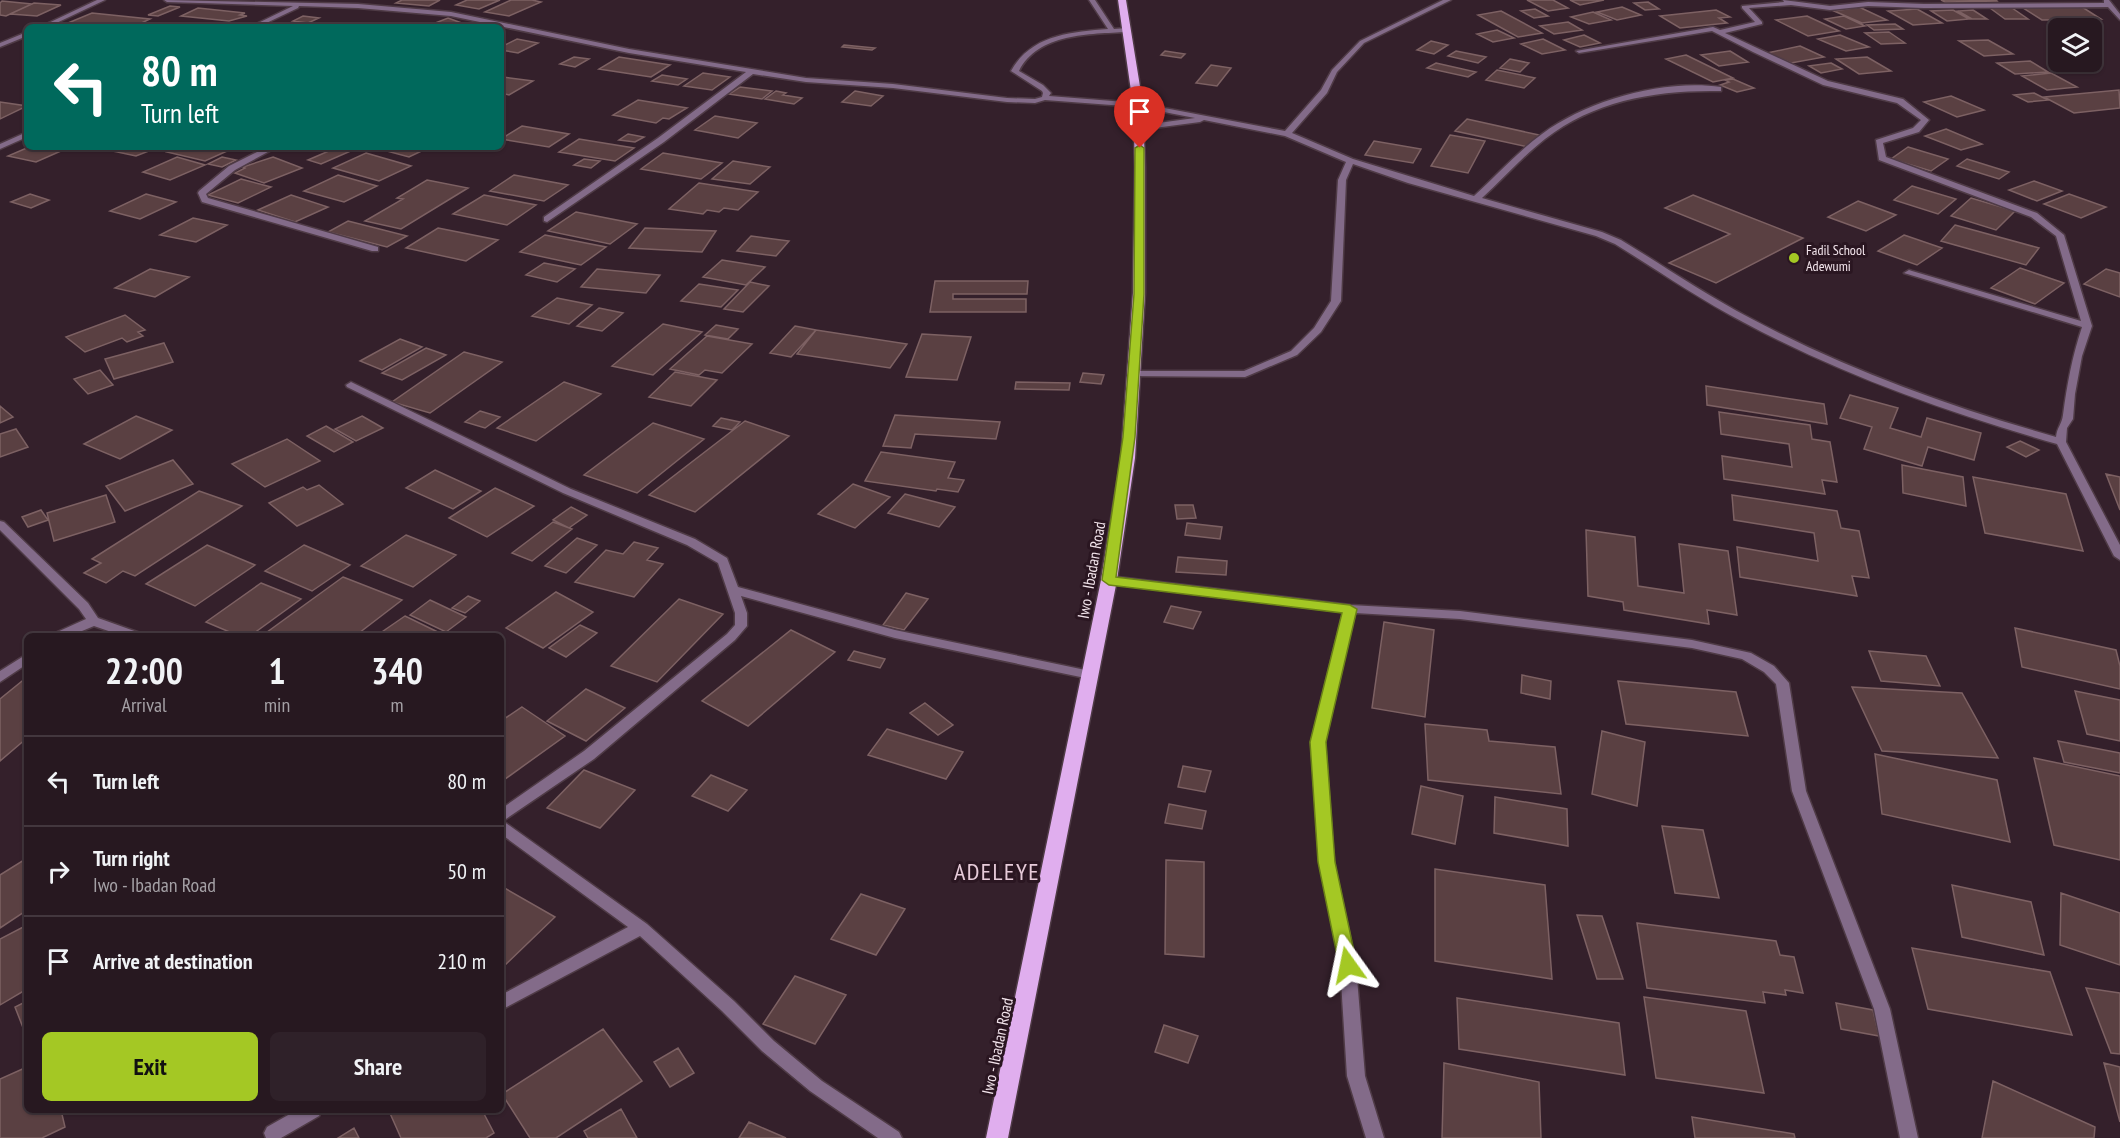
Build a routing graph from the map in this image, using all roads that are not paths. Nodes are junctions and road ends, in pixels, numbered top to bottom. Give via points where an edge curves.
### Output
1 (102, 0) edge
2 (167, 0) edge
3 (310, 0) edge
4 (1092, 0) edge
5 (1122, 0) edge
6 (1448, 0) edge
7 (1788, 2) edge
8 (2107, 2) edge
9 (298, 6) junction
10 (2119, 18) edge
11 (50, 24) edge
12 (259, 24) edge
13 (488, 24) edge
14 (504, 28) edge
15 (1713, 29) junction
16 (1119, 31) junction
17 (24, 35) edge
18 (0, 45) edge
19 (1579, 51) dead end
20 (751, 72) junction
21 (1718, 89) dead end
22 (1045, 98) junction
23 (1138, 105) junction
24 (1210, 119) junction
25 (1139, 128) junction
26 (1287, 134) junction
27 (24, 135) edge
28 (0, 147) edge
29 (268, 150) edge
30 (1350, 161) junction
31 (1476, 199) junction
32 (546, 219) dead end
33 (375, 249) dead end
34 (1909, 273) dead end
35 (2087, 326) junction
36 (1133, 374) junction
37 (351, 385) dead end
38 (2061, 442) junction
39 (0, 525) edge
40 (2120, 556) edge
41 (1109, 580) junction
42 (733, 590) junction
43 (1350, 609) junction
44 (93, 621) junction
45 (66, 633) edge
46 (127, 633) edge
47 (24, 660) edge
48 (1090, 675) junction
49 (0, 678) edge
50 (504, 814) edge
51 (504, 828) edge
52 (641, 928) junction
53 (504, 1001) edge
54 (308, 1113) edge
55 (273, 1133) dead end
56 (893, 1138) edge
57 (997, 1138) edge
58 (1375, 1138) edge
59 (1909, 1138) edge

1 - 11 street
2 - 9 street
3 - 9 street
4 - 16 street
5 - 16 main road, Iwo - Ibadan Road
6 - 26 street via 1362,42 1334,71 1324,91
7 - 8 street via 1830,8 1868,4
7 - 15 street via 1744,7 1760,23 1719,32
8 - 10 street
9 - 12 street
9 - 13 street via 358,6 451,14
14 - 20 street
15 - 19 street
15 - 35 street via 1826,83 1900,101 1925,120 1916,130 1879,142 1882,158 2034,215 2060,235
16 - 22 street via 1047,40 1032,49 1016,71 1044,88
16 - 23 main road, Iwo - Ibadan Road
17 - 18 street
20 - 22 street via 1007,100
20 - 32 street
21 - 31 street via 1643,93 1588,110 1545,136
22 - 23 street
23 - 24 street
23 - 25 main road, Iwo - Ibadan Road
24 - 25 street
24 - 26 street
25 - 36 main road, Iwo - Ibadan Road via 1139,294
26 - 30 street
27 - 28 street
29 - 33 street via 225,174 202,193 205,200
30 - 31 street
30 - 36 street via 1342,180 1336,301 1318,330 1294,353 1245,374
31 - 38 street via 1608,238 1762,328 1858,372 1982,420
34 - 35 street
35 - 38 street via 2077,356
36 - 41 main road, Iwo - Ibadan Road via 1128,458
37 - 42 street via 567,490 691,542 723,561
38 - 40 street
39 - 44 street via 84,606
41 - 43 street
41 - 48 main road, Iwo - Ibadan Road
42 - 48 street via 895,634
42 - 50 street via 741,626 731,637 589,755
43 - 58 street via 1318,742 1327,862 1348,965 1356,1076
43 - 59 street via 1460,615 1692,644 1746,656 1769,669 1782,682 1799,790 1882,1009
44 - 45 street
44 - 46 street
47 - 49 street
48 - 57 main road, Iwo - Ibadan Road
51 - 52 street
52 - 53 street
52 - 56 street via 816,1086
54 - 55 street

